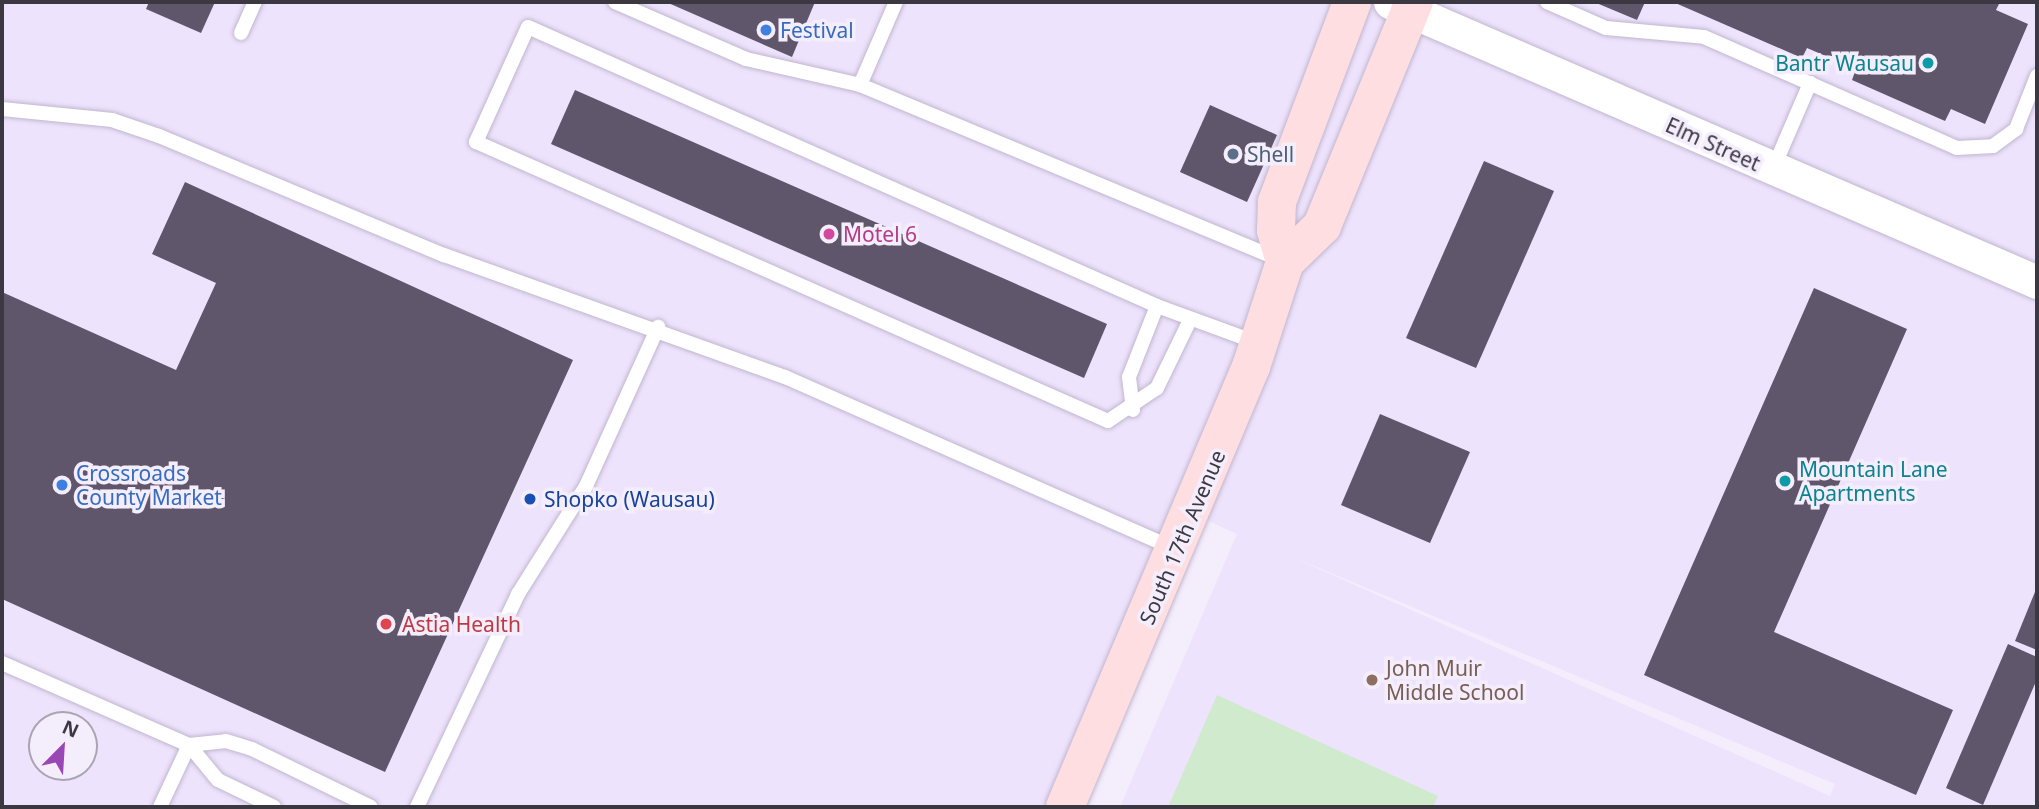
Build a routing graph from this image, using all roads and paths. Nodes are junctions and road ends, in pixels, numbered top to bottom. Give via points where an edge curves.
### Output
1 (255, 2) edge
2 (615, 2) edge
3 (896, 2) edge
4 (1352, 2) edge
5 (1547, 2) edge
6 (1405, 5) edge
7 (241, 33) dead end
8 (2037, 76) edge
9 (1810, 83) junction
10 (860, 85) junction
11 (2, 110) edge
12 (1772, 170) junction
13 (1285, 262) junction
14 (2037, 282) edge
15 (1157, 306) junction
16 (1190, 320) junction
17 (658, 327) junction
18 (1259, 343) junction
19 (1133, 410) junction
20 (1177, 550) junction
21 (2, 663) edge
22 (189, 745) junction
23 (160, 807) edge
24 (274, 807) edge
25 (371, 807) edge
26 (417, 807) edge
27 (1065, 807) edge

1 - 7 lane
2 - 10 lane via 746,59
3 - 10 lane
4 - 13 main road, South 17th Avenue via 1275,212
5 - 9 lane via 1606,28 1704,37
6 - 12 street, Elm Street
6 - 13 main road via 1326,216 1309,243
8 - 9 lane via 2016,129 1993,146 1957,148
9 - 12 lane
10 - 13 lane via 1134,204
11 - 17 lane via 112,120 444,255
12 - 14 street, Elm Street
13 - 18 main road, South 17th Avenue
15 - 16 lane
15 - 19 lane via 1129,377
15 - 19 lane via 528,27 476,142 1108,421
16 - 18 lane
16 - 19 lane via 1157,388
17 - 20 lane
17 - 26 lane via 586,486 518,594
18 - 20 main road, South 17th Avenue
20 - 27 main road, South 17th Avenue
21 - 22 lane
22 - 23 lane
22 - 24 lane via 218,780
22 - 25 lane via 237,744

